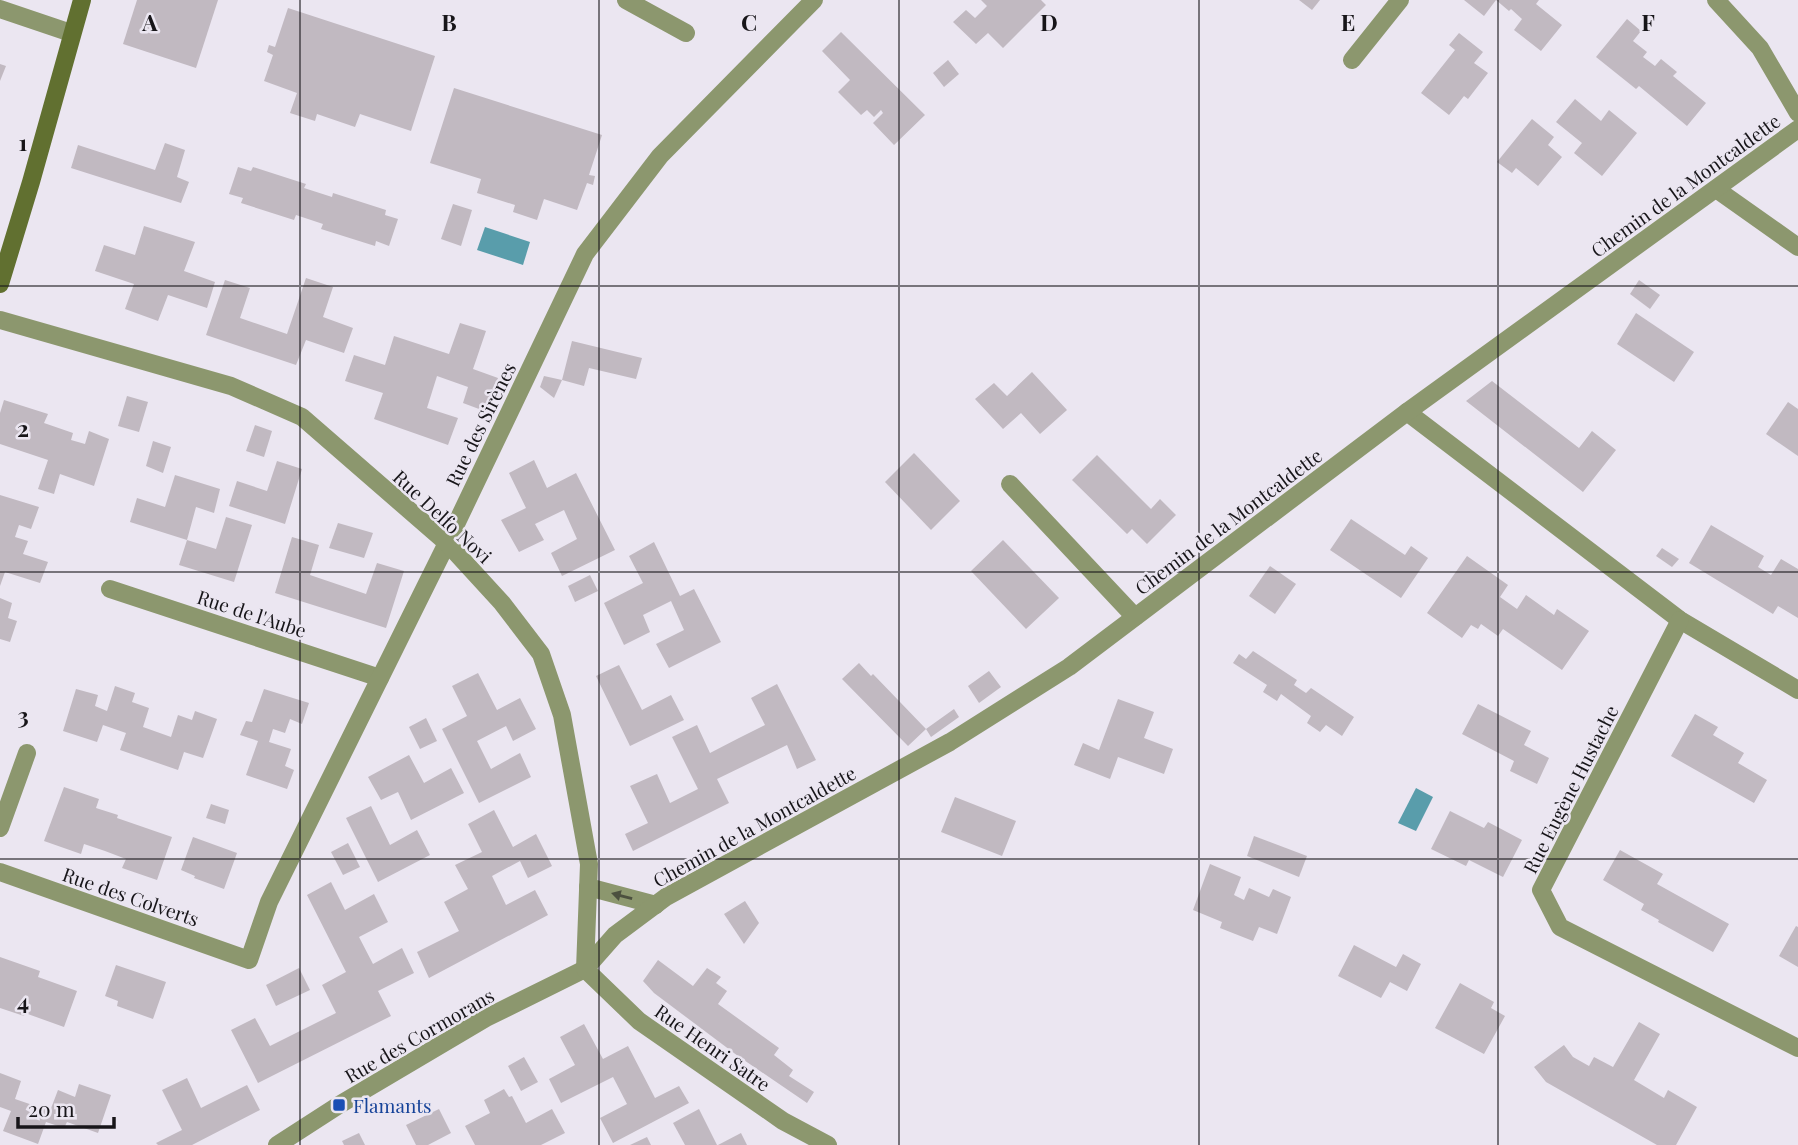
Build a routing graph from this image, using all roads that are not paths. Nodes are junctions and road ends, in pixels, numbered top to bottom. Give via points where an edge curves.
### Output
1 (82, 0) edge
2 (626, 0) edge
3 (814, 0) edge
4 (1400, 0) edge
5 (1716, 0) edge
6 (0, 9) edge
7 (71, 33) junction
8 (687, 33) dead end
9 (1352, 61) dead end
10 (1798, 113) edge
11 (1798, 129) edge
12 (1716, 189) junction
13 (1798, 247) edge
14 (0, 284) edge
15 (0, 320) edge
16 (1407, 412) junction
17 (1010, 484) dead end
18 (447, 543) junction
19 (110, 589) dead end
20 (1135, 617) junction
21 (1680, 620) junction
22 (380, 678) junction
23 (1798, 690) edge
24 (27, 753) dead end
25 (0, 828) edge
26 (0, 872) edge
27 (588, 887) junction
28 (656, 905) junction
29 (248, 960) joint
30 (585, 970) junction
31 (1798, 1048) edge
32 (278, 1145) edge
33 (828, 1145) edge

1 - 7 main road
2 - 8 street
3 - 18 street, Rue des Sirènes via 660,156 585,254
4 - 9 street
5 - 10 street via 1760,48
6 - 7 street
7 - 14 main road
11 - 12 street, Chemin de la Montcaldette
12 - 13 street
12 - 16 street, Chemin de la Montcaldette
15 - 18 street, Rue Delfo Novi via 232,386 302,417
16 - 20 street, Chemin de la Montcaldette
16 - 21 street
17 - 20 street
18 - 22 street, Rue des Sirènes
18 - 27 street, Rue Delfo Novi via 541,654 562,715 589,864
19 - 22 street, Rue de l'Aube
20 - 28 street, Chemin de la Montcaldette via 1069,667 950,741
21 - 23 street
21 - 31 street, Rue Eugène Hustache via 1541,890 1560,927
22 - 29 street, Rue des Sirènes via 269,902
24 - 25 street
26 - 29 street, Rue des Colverts
28 -> 27 street, Chemin de la Montcaldette
27 - 30 street, Rue Delfo Novi
28 - 30 street, Chemin de la Montcaldette via 615,935
30 - 32 street, Rue des Cormorans via 486,1018
30 - 33 street, Rue Henri Satre via 639,1021 783,1121

